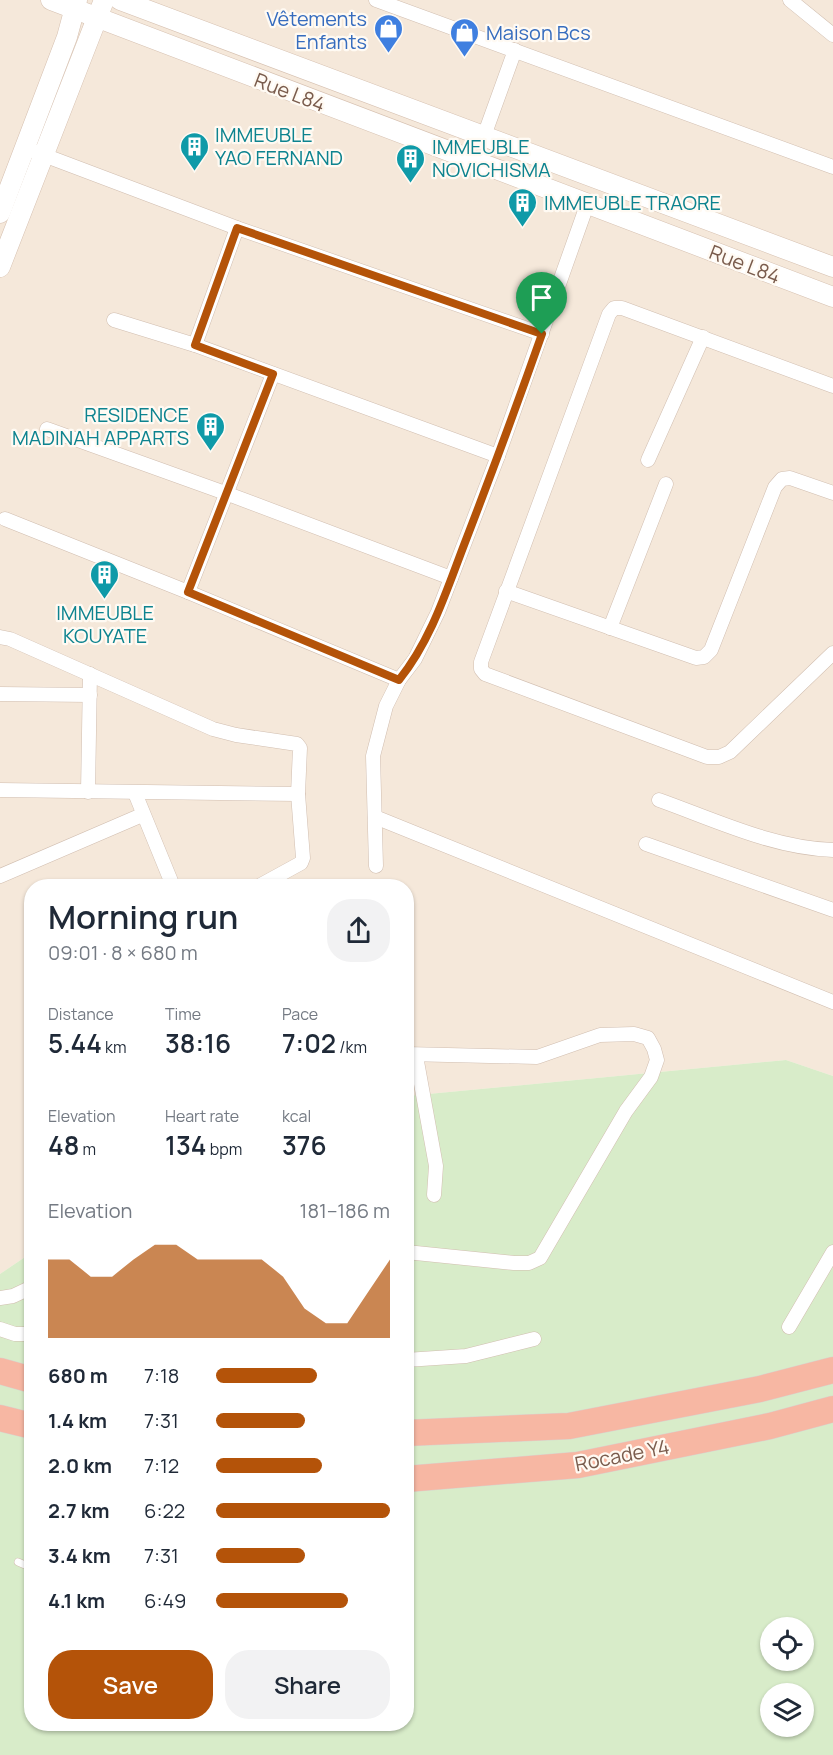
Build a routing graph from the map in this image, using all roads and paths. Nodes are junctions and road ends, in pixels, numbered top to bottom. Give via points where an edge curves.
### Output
1 (51, 0) edge
2 (120, 0) edge
3 (376, 0) edge
4 (789, 0) edge
5 (76, 4) edge
6 (101, 9) edge
7 (833, 35) edge
8 (515, 50) junction
9 (484, 136) junction
10 (34, 151) junction
11 (833, 167) edge
12 (637, 193) junction
13 (587, 205) junction
14 (0, 213) edge
15 (627, 220) junction
16 (237, 228) junction
17 (0, 267) edge
18 (833, 267) edge
19 (833, 297) edge
20 (114, 320) dead end
21 (542, 334) junction
22 (703, 337) junction
23 (195, 345) junction
24 (273, 374) junction
25 (833, 386) edge
26 (47, 429) dead end
27 (498, 456) junction
28 (648, 460) dead end
29 (666, 484) dead end
30 (833, 493) edge
31 (228, 494) junction
32 (6, 519) dead end
33 (451, 578) junction
34 (506, 591) junction
35 (188, 592) junction
36 (610, 628) junction
37 (0, 637) edge
38 (833, 653) edge
39 (90, 674) junction
40 (399, 680) junction
41 (0, 694) edge
42 (90, 695) junction
43 (0, 790) edge
44 (88, 792) junction
45 (135, 793) junction
46 (298, 794) junction
47 (659, 800) dead end
48 (142, 815) junction
49 (375, 817) junction
50 (646, 844) dead end
51 (833, 850) edge
52 (376, 866) dead end
53 (0, 876) edge
54 (170, 879) edge
55 (272, 879) edge
56 (833, 910) edge
57 (832, 999) edge
58 (414, 1055) edge
59 (414, 1068) edge
60 (434, 1195) dead end
61 (833, 1252) edge
62 (414, 1253) edge
63 (24, 1291) edge
64 (0, 1298) edge
65 (789, 1327) dead end
66 (0, 1329) edge
67 (24, 1334) edge
68 (534, 1339) dead end
69 (414, 1359) edge
70 (833, 1370) edge
71 (0, 1371) edge
72 (24, 1378) edge
73 (833, 1409) edge
74 (0, 1418) edge
75 (24, 1424) edge
76 (414, 1433) edge
77 (414, 1478) edge
78 (18, 1562) dead end
79 (24, 1565) edge

1 - 5 main road, Rue L84
2 - 9 main road, Rue L84
3 - 8 street
4 - 7 street
5 - 6 main road, Rue L84
5 - 10 main road
6 - 10 main road
6 - 13 main road, Rue L84
8 - 9 street
8 - 11 street
9 - 12 main road, Rue L84
10 - 14 main road
10 - 16 street
10 - 17 main road
12 - 15 main road
12 - 18 main road, Rue L84
13 - 15 main road, Rue L84
13 - 21 street
15 - 19 main road, Rue L84
16 - 21 street
16 - 23 street
20 - 23 street
21 - 27 street
22 - 25 street
22 - 28 street
22 - 34 street via 622,308 614,308 609,314
23 - 24 street
24 - 27 street
24 - 31 street
26 - 31 street
27 - 33 street
29 - 36 street
30 - 36 street via 790,478 782,479 775,487 711,650 704,657 696,658
31 - 33 street
31 - 35 street
32 - 35 street
33 - 40 street via 425,641
34 - 36 street
34 - 38 street via 481,662 485,674 707,757 719,758 730,752
35 - 40 street
37 - 39 street
39 - 42 street
39 - 46 street via 224,732 297,744
40 - 49 street via 386,706 375,748
41 - 42 street
42 - 44 street
43 - 44 street
44 - 45 street
45 - 46 street
45 - 48 street
46 - 55 street via 302,863
47 - 51 street via 778,842
48 - 53 street
48 - 54 street
49 - 52 street
49 - 57 street
50 - 56 street
58 - 62 street via 537,1057 600,1035 634,1034 648,1038 657,1060 651,1077 626,1111 540,1258 514,1263
59 - 60 street via 436,1166
61 - 65 street
63 - 64 street
66 - 67 street
68 - 69 street via 466,1356
70 - 76 highway, Rocade Y4 via 760,1389 569,1425
71 - 72 highway
73 - 77 highway, Rocade Y4 via 770,1426 578,1465
74 - 75 highway
78 - 79 lane

